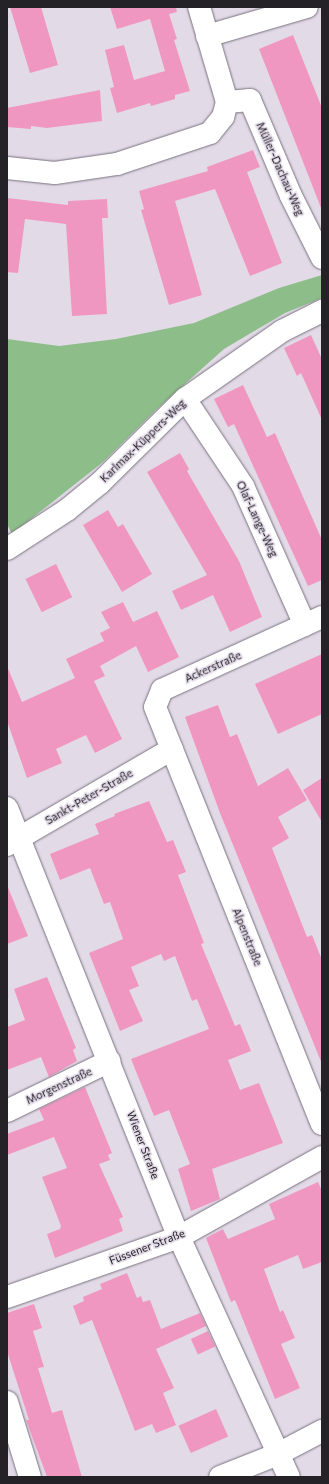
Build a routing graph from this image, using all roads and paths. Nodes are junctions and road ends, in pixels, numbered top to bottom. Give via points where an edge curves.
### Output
1 (199, 7) edge
2 (307, 7) edge
3 (207, 36) junction
4 (227, 102) junction
5 (7, 168) edge
6 (322, 258) edge
7 (322, 311) edge
8 (185, 399) junction
9 (7, 549) edge
10 (313, 621) edge
11 (172, 749) junction
12 (7, 808) edge
13 (13, 841) edge
14 (110, 1061) junction
15 (7, 1111) edge
16 (322, 1124) edge
17 (322, 1158) edge
18 (179, 1237) junction
19 (7, 1297) edge
20 (7, 1402) edge
21 (322, 1431) edge
22 (278, 1454) junction
23 (30, 1477) edge
24 (220, 1477) edge
25 (289, 1477) edge

1 - 3 street
2 - 3 street
3 - 4 street
4 - 5 street via 223,117 210,133 117,164 55,173
4 - 6 street, Müller-Dachau-Weg via 250,100 291,196
7 - 8 street, Karlmax-Küppers-Weg via 282,331
8 - 9 street, Karlmax-Küppers-Weg via 100,483 67,510
8 - 10 street, Olaf-Lange-Weg via 243,486
10 - 11 street, Ackerstraße via 162,690 155,707
11 - 13 street, Sankt-Peter-Straße
11 - 16 street, Alpenstraße
12 - 13 street, Wiener Straße
13 - 14 street, Wiener Straße
14 - 15 street, Morgenstraße
14 - 18 street, Wiener Straße
17 - 18 street, Füssener Straße
18 - 19 street, Füssener Straße
18 - 22 street, Wiener Straße
20 - 23 street
21 - 22 street
22 - 24 street
22 - 25 street, Wiener Straße

